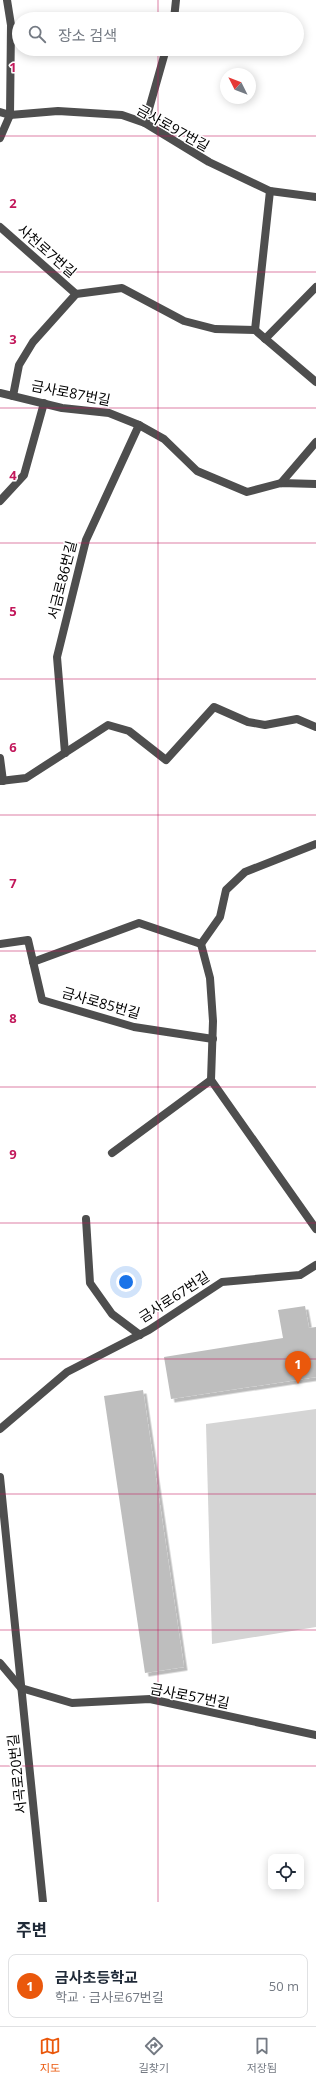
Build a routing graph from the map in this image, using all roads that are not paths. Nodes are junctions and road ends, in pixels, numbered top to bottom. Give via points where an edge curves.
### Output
1 (7, 0) edge
2 (176, 0) edge
3 (175, 12) edge
4 (164, 56) edge
5 (0, 112) edge
6 (10, 115) junction
7 (144, 123) junction
8 (0, 138) edge
9 (270, 191) junction
10 (316, 197) edge
11 (0, 227) edge
12 (316, 287) edge
13 (76, 294) junction
14 (255, 330) junction
15 (265, 339) junction
16 (316, 382) edge
17 (0, 393) edge
18 (13, 396) junction
19 (44, 403) junction
20 (139, 425) junction
21 (316, 442) edge
22 (281, 483) junction
23 (316, 484) edge
24 (0, 501) edge
25 (316, 727) edge
26 (66, 753) junction
27 (0, 758) edge
28 (2, 781) edge
29 (316, 844) edge
30 (0, 944) edge
31 (201, 944) junction
32 (33, 962) junction
33 (213, 1038) junction
34 (212, 1080) junction
35 (112, 1153) dead end
36 (86, 1219) dead end
37 (316, 1229) edge
38 (316, 1265) edge
39 (140, 1334) junction
40 (0, 1429) edge
41 (0, 1477) edge
42 (0, 1663) edge
43 (21, 1688) junction
44 (316, 1735) edge
45 (43, 1902) edge

1 - 6 street via 11,25
2 - 3 street
4 - 7 street
5 - 6 street
6 - 7 street, 금사로97번길 via 58,111 122,115
6 - 8 street
7 - 9 street, 금사로97번길 via 209,162
9 - 10 street, 금사로97번길
9 - 14 street
11 - 13 street, 사천로7번길
12 - 15 street
13 - 14 street via 122,288 184,321 215,330
13 - 18 street, 금사로87번길 via 33,342 19,365
14 - 15 street
15 - 16 street
17 - 18 street, 금사로87번길
18 - 19 street, 금사로87번길
19 - 20 street, 금사로87번길 via 62,408 110,413
19 - 24 street via 24,475
20 - 22 street, 금사로87번길 via 164,439 197,471 247,492
20 - 26 street, 서금로86번길 via 86,540 57,657
21 - 22 street
22 - 23 street, 금사로87번길
25 - 26 street via 296,719 265,725 248,722 214,707 166,760 129,731 108,725
26 - 28 street via 26,778
27 - 28 street
29 - 31 street via 245,872 226,890 220,917
30 - 32 street, 금사로85번길 via 28,940
31 - 32 street via 139,923
31 - 33 street via 210,978
32 - 33 street, 금사로85번길 via 42,1000 134,1027
33 - 34 street
34 - 35 street
34 - 37 street
36 - 39 street, 금사로67번길 via 90,1283 112,1314
38 - 39 street, 금사로67번길 via 300,1274 222,1282
39 - 40 street, 금사로67번길 via 67,1372
41 - 43 street, 서곡로20번길
42 - 43 street
43 - 44 street, 금사로57번길 via 72,1703 150,1699
43 - 45 street, 서곡로20번길

